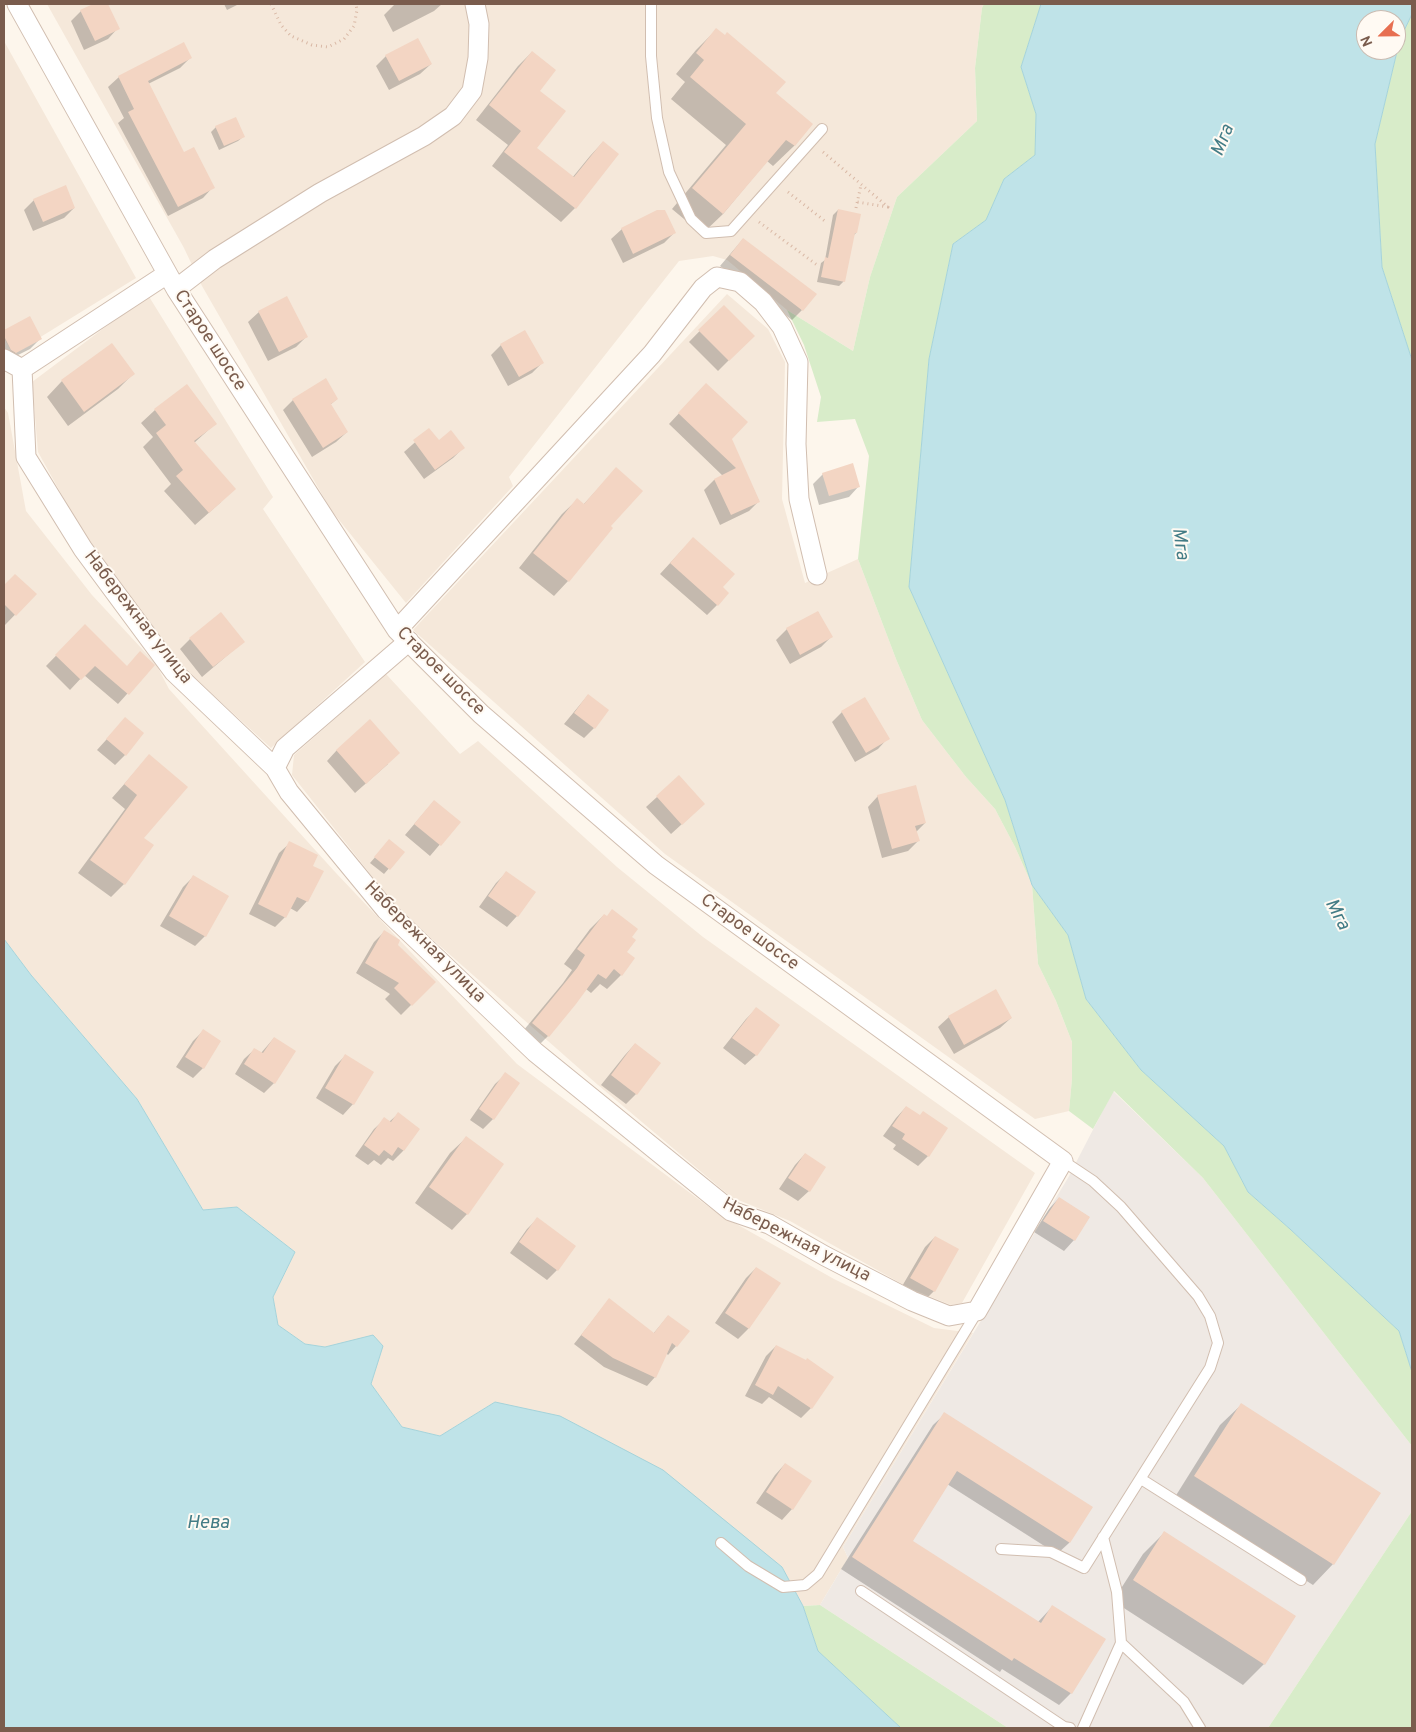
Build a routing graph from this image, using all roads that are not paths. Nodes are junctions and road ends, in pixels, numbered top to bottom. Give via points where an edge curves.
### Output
1 (17, 4) edge
2 (475, 4) edge
3 (651, 4) edge
4 (822, 130) dead end
5 (172, 282) junction
6 (4, 360) edge
7 (22, 370) junction
8 (817, 575) dead end
9 (403, 636) junction
10 (275, 768) junction
11 (1063, 1161) junction
12 (977, 1311) junction
13 (1141, 1479) junction
14 (1103, 1537) junction
15 (721, 1543) dead end
16 (1001, 1549) dead end
17 (1301, 1580) dead end
18 (861, 1591) dead end
19 (1121, 1643) junction
20 (1070, 1728) edge
21 (1083, 1728) edge
22 (1200, 1728) edge

1 - 5 street, Старое шоссе
2 - 5 street via 480,24 472,91 453,116
3 - 4 lane via 651,56 657,118 669,172 691,219 706,234 732,231
5 - 7 street
5 - 9 street, Старое шоссе
6 - 7 street
7 - 10 street, Набережная улица via 26,457 83,549 174,672
8 - 9 street via 798,499 798,362 782,327 763,302 740,282 717,277 703,288 652,354
9 - 10 street via 285,748
9 - 11 street, Старое шоссе via 481,714 656,864
10 - 12 street, Набережная улица via 289,792 386,910 535,1052 731,1211 769,1224 825,1256 949,1316
11 - 12 street
11 - 13 lane via 1093,1181 1121,1207 1191,1289 1210,1316 1218,1343 1210,1368
12 - 15 lane via 818,1574 805,1585 783,1587 748,1566
13 - 14 lane
13 - 17 lane
14 - 16 lane via 1084,1568 1051,1552
14 - 19 lane via 1117,1592
18 - 20 lane
19 - 21 lane
19 - 22 lane via 1184,1702

